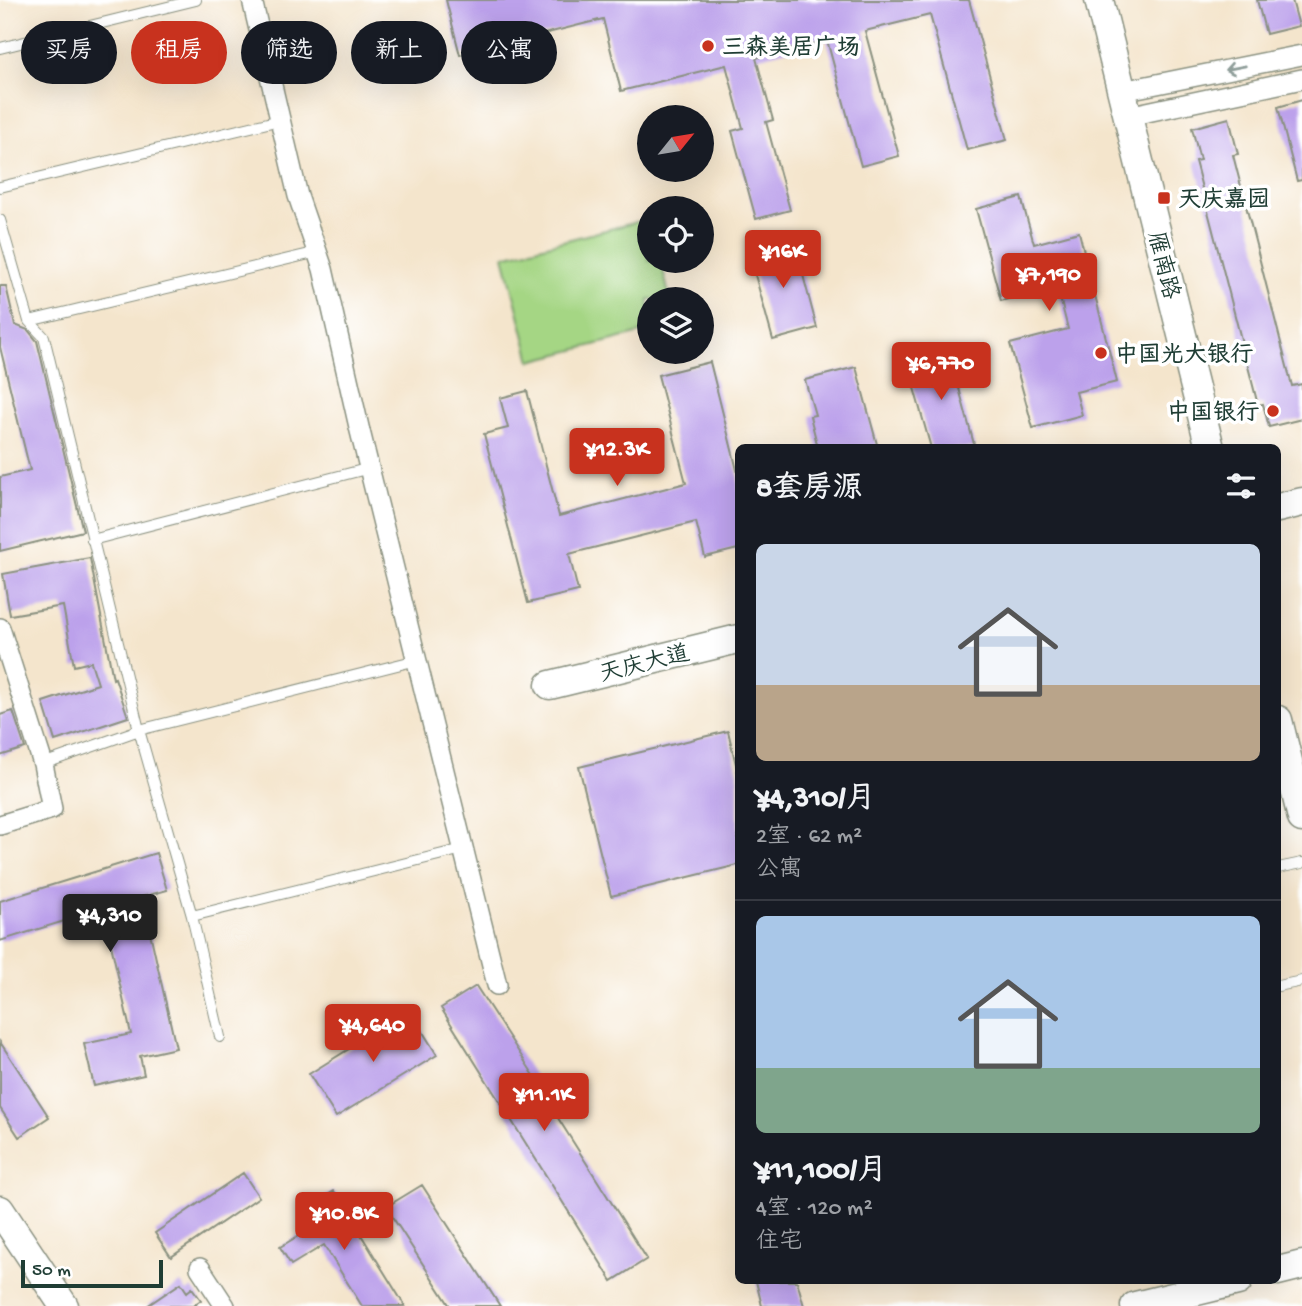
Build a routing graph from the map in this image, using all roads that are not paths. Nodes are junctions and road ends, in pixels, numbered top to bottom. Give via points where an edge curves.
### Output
1 (196, 0) edge
2 (252, 0) edge
3 (1099, 0) edge
4 (0, 48) edge
5 (1302, 55) edge
6 (1302, 79) edge
7 (1125, 104) junction
8 (280, 120) junction
9 (0, 187) edge
10 (0, 220) edge
11 (318, 252) junction
12 (29, 321) junction
13 (1209, 444) edge
14 (370, 468) junction
15 (1302, 502) edge
16 (1281, 507) edge
17 (92, 540) junction
18 (0, 628) edge
19 (735, 640) edge
20 (417, 660) junction
21 (550, 685) dead end
22 (139, 730) junction
23 (1281, 732) edge
24 (43, 764) junction
25 (1302, 818) edge
26 (0, 825) edge
27 (463, 849) junction
28 (1302, 863) edge
29 (1281, 867) edge
30 (192, 916) junction
31 (1302, 981) edge
32 (497, 985) dead end
33 (1281, 985) edge
34 (220, 1037) dead end
35 (0, 1210) edge
36 (1302, 1265) edge
37 (200, 1268) dead end
38 (1281, 1270) edge
39 (1226, 1284) edge
40 (64, 1306) edge
41 (225, 1306) edge
42 (1135, 1306) edge

1 - 4 lane
2 - 8 street
3 - 7 main road, 雁南路
5 -> 7 street
6 - 7 street
7 - 13 main road, 雁南路
8 - 9 lane
8 - 11 street via 298,196
10 - 12 lane
11 - 12 lane
11 - 14 street
12 - 17 lane via 44,337
14 - 17 lane
14 - 20 street
15 - 16 main road
17 - 22 lane
18 - 24 street
19 - 21 main road, 天庆大道
20 - 22 lane
20 - 27 street
22 - 24 lane
22 - 30 lane
23 - 25 main road
24 - 26 street via 52,809
27 - 30 lane
27 - 32 street
28 - 29 lane
30 - 34 lane
31 - 33 lane
35 - 40 main road
36 - 38 main road
37 - 41 street
39 - 42 main road

